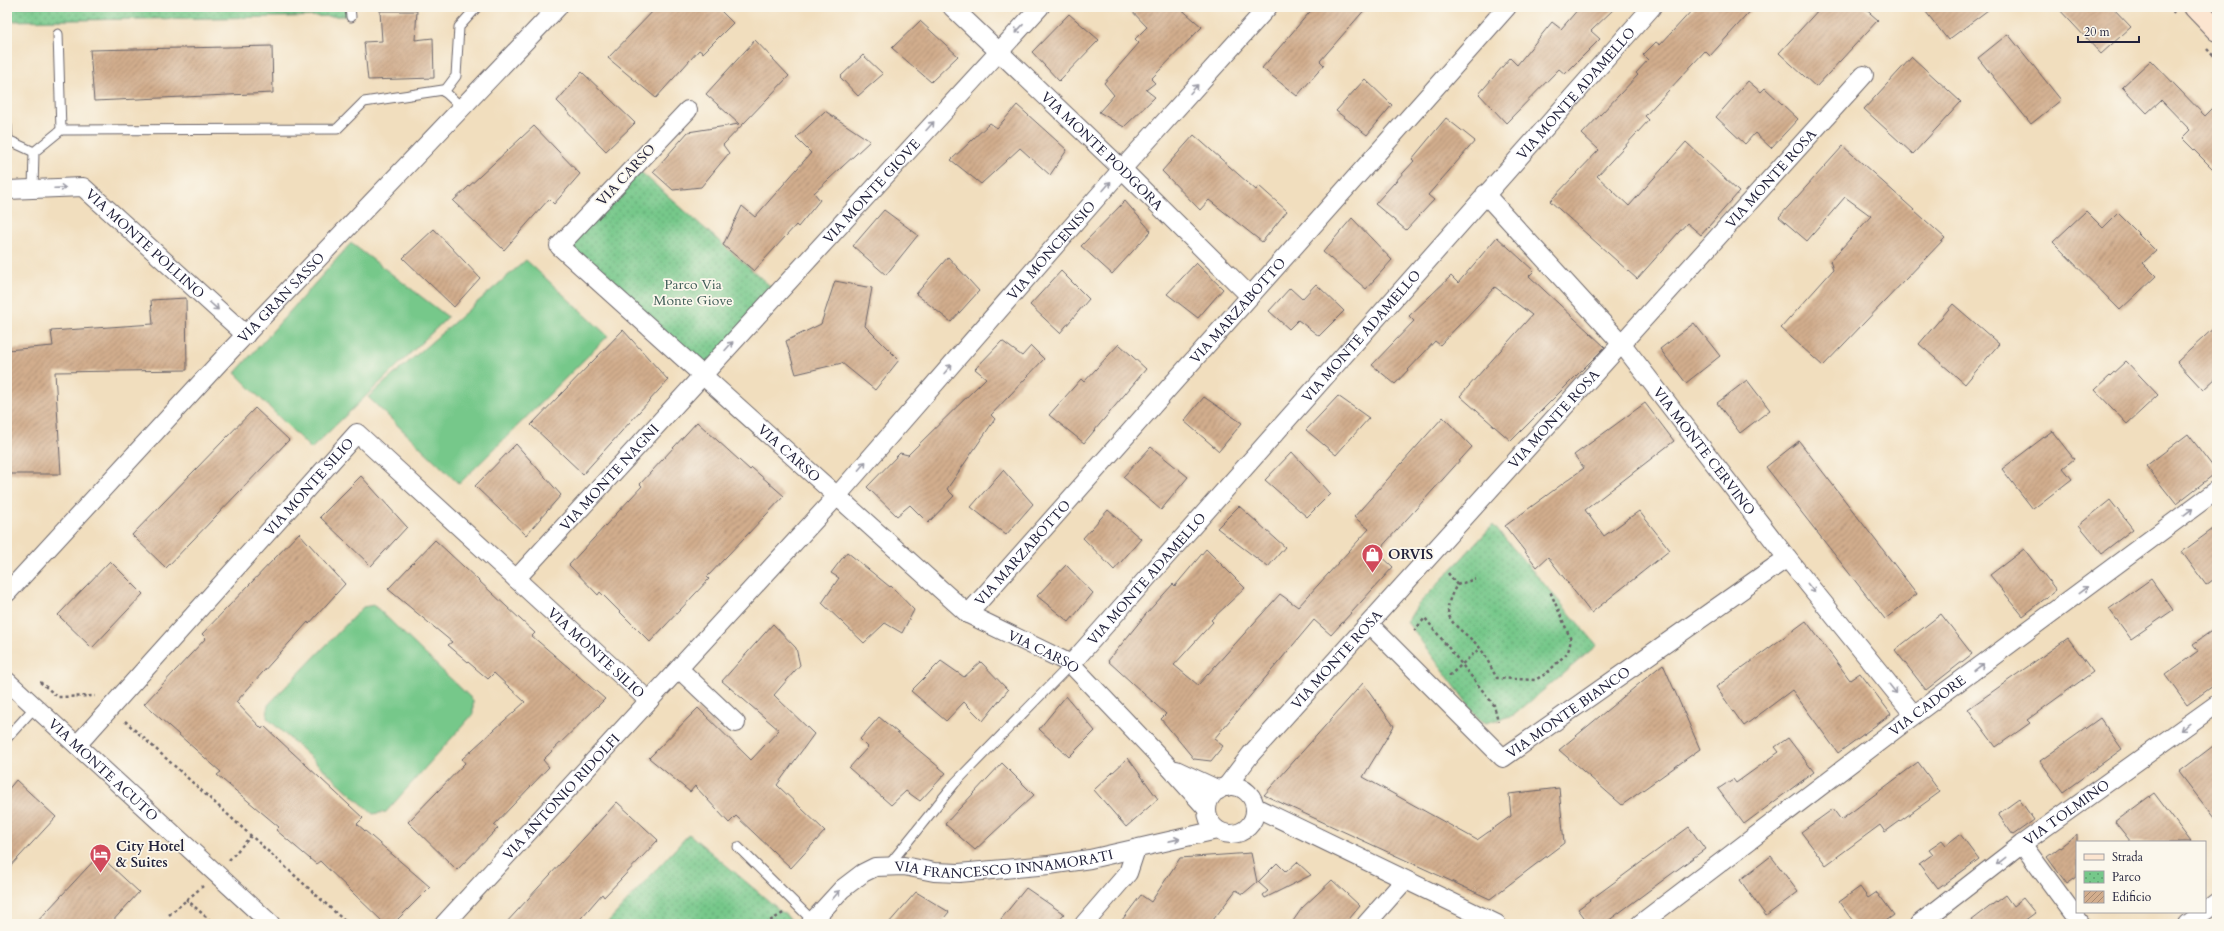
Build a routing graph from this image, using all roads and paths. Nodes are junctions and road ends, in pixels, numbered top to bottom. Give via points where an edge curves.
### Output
1 (350, 7) edge
2 (477, 7) edge
3 (558, 7) edge
4 (952, 7) edge
5 (1040, 7) edge
6 (1268, 7) edge
7 (1507, 7) edge
8 (1652, 7) edge
9 (2195, 7) edge
10 (351, 17) dead end
11 (2217, 30) edge
12 (58, 34) dead end
13 (999, 51) junction
14 (1864, 75) dead end
15 (444, 92) junction
16 (462, 108) junction
17 (688, 110) dead end
18 (7, 126) edge
19 (61, 130) junction
20 (34, 152) junction
21 (1122, 169) junction
22 (33, 189) junction
23 (7, 190) edge
24 (1485, 194) junction
25 (1250, 296) junction
26 (246, 335) junction
27 (1622, 344) junction
28 (702, 375) junction
29 (2217, 490) edge
30 (837, 496) junction
31 (1787, 558) junction
32 (1448, 573) dead end
33 (516, 579) junction
34 (1475, 579) dead end
35 (1457, 585) junction
36 (1550, 591) dead end
37 (7, 592) edge
38 (968, 614) junction
39 (1369, 624) junction
40 (1414, 631) dead end
41 (1480, 648) junction
42 (1070, 664) junction
43 (1461, 665) junction
44 (679, 669) junction
45 (1448, 677) dead end
46 (35, 679) dead end
47 (7, 681) edge
48 (649, 701) junction
49 (2217, 704) edge
50 (35, 707) junction
51 (110, 708) junction
52 (1914, 715) junction
53 (1498, 721) dead end
54 (736, 723) dead end
55 (7, 738) edge
56 (77, 746) junction
57 (1243, 764) junction
58 (1170, 768) junction
59 (1222, 788) junction
60 (1251, 800) junction
61 (1207, 809) junction
62 (1247, 828) junction
63 (1217, 830) junction
64 (1301, 831) junction
65 (2022, 844) junction
66 (738, 847) dead end
67 (1136, 849) junction
68 (888, 866) junction
69 (1405, 880) junction
70 (186, 899) dead end
71 (2217, 902) edge
72 (2206, 910) edge
73 (2201, 913) edge
74 (811, 923) edge
75 (214, 924) edge
76 (271, 924) edge
77 (348, 924) edge
78 (444, 924) edge
79 (1084, 924) edge
80 (1366, 924) edge
81 (1497, 924) edge
82 (1640, 924) edge
83 (1919, 924) edge
84 (2081, 924) edge
85 (2187, 924) edge

1 - 10 lane
2 - 15 lane via 459,27 456,76
3 - 16 street, VIA GRAN SASSO
4 - 13 street, VIA MONTE PODGORA
5 -> 13 street, VIA MONTE GIOVE
21 -> 6 street, VIA MONCENISIO
7 - 25 street, VIA MARZABOTTO
8 - 24 street, VIA MONTE ADAMELLO
9 - 11 main road
12 - 19 lane
13 - 21 street, VIA MONTE PODGORA
28 -> 13 street, VIA MONTE GIOVE
14 - 27 street, VIA MONTE ROSA
15 - 16 lane
15 - 19 lane via 443,90 364,102 337,129
16 - 26 street, VIA GRAN SASSO
17 - 28 street, VIA CARSO via 559,246
18 - 20 lane via 8,140
19 - 20 lane
20 - 22 lane
21 - 25 street, VIA MONTE PODGORA
30 -> 21 street, VIA MONCENISIO
22 - 23 street, VIA MONTE POLLINO
22 -> 26 street, VIA MONTE POLLINO via 83,187
24 - 27 street, VIA MONTE CERVINO
24 - 42 street, VIA MONTE ADAMELLO
25 - 38 street, VIA MARZABOTTO
26 - 37 street, VIA GRAN SASSO
27 - 31 street, VIA MONTE CERVINO
27 - 39 street, VIA MONTE ROSA
28 - 30 street, VIA CARSO
28 - 33 street, VIA MONTE NAGNI
52 -> 29 street, VIA CADORE
30 - 38 street, VIA CARSO
30 - 44 street, VIA ANTONIO RIDOLFI
31 - 39 street, VIA MONTE BIANCO via 1503,758
31 -> 52 street, VIA MONTE CERVINO
32 - 35 path
33 - 48 street, VIA MONTE SILIO
33 - 51 street, VIA MONTE SILIO via 357,433
34 - 35 path
35 - 41 path via 1448,600 1448,610 1455,627
36 - 41 path via 1571,640 1568,652 1547,673 1535,680 1497,678
38 - 42 street, VIA CARSO
39 - 57 street, VIA MONTE ROSA
40 - 43 path via 1425,618
41 - 43 path
42 - 58 street, VIA CARSO
42 - 68 lane via 955,783
43 - 45 path
43 - 53 path via 1494,705
44 - 48 street, VIA ANTONIO RIDOLFI
44 - 54 street
46 - 51 path via 58,697 94,695
47 - 50 street, VIA MONTE ACUTO
48 - 78 street, VIA ANTONIO RIDOLFI
49 -> 65 street, VIA TOLMINO
50 - 55 lane
50 - 56 street, VIA MONTE ACUTO
51 - 56 street, VIA MONTE SILIO
51 - 77 path
52 - 82 street, VIA CADORE
56 - 76 street, VIA MONTE ACUTO
57 - 59 street, VIA MONTE ROSA
57 - 60 street
58 - 59 street, VIA CARSO
58 - 61 street, VIA CARSO
59 - 60 street, VIA FRANCESCO INNAMORATI via 1241,789
59 - 61 street via 1209,802
60 - 62 street via 1252,822
60 - 64 street, VIA FRANCESCO INNAMORATI
61 - 63 street via 1208,817
62 - 63 street, VIA FRANCESCO INNAMORATI via 1232,834
62 - 64 street, VIA FRANCESCO INNAMORATI via 1265,826
67 -> 63 street, VIA FRANCESCO INNAMORATI
64 - 69 street, VIA FRANCESCO INNAMORATI
65 -> 83 street, VIA TOLMINO
65 - 84 street
66 - 74 lane
67 - 68 street, VIA FRANCESCO INNAMORATI via 1049,865 959,873
67 - 79 street via 1128,873
74 -> 68 street, VIA FRANCESCO INNAMORATI via 852,880 875,868
69 - 80 street
69 - 81 street, VIA FRANCESCO INNAMORATI
70 - 75 path
71 - 72 street
73 - 85 street

